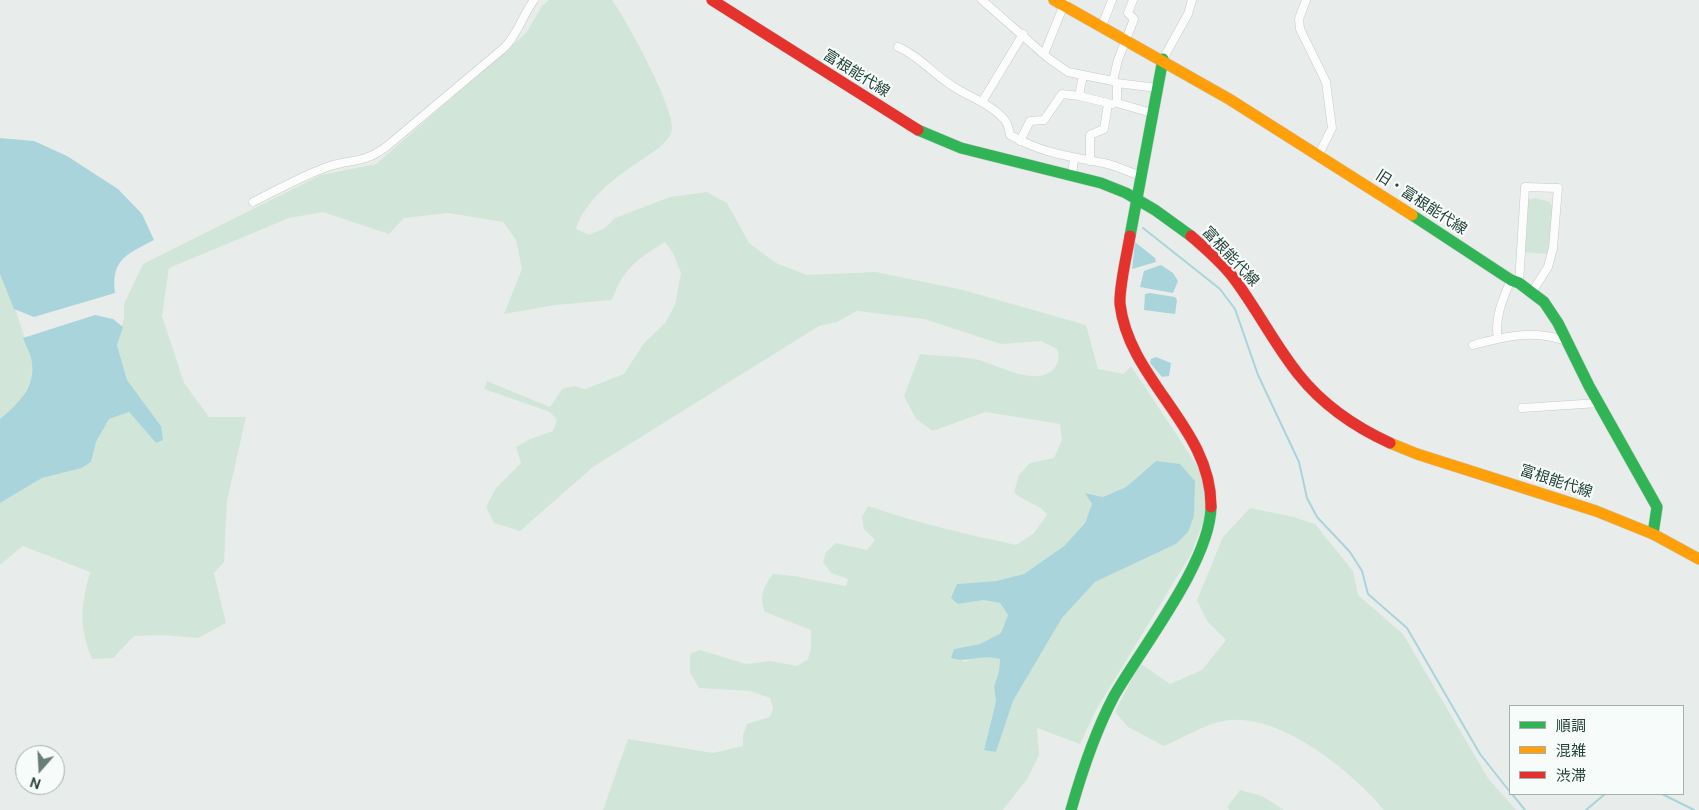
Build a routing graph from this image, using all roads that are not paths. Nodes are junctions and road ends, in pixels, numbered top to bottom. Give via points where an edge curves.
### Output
1 (534, 0) edge
2 (712, 0) edge
3 (982, 0) edge
4 (1112, 0) edge
5 (1133, 0) edge
6 (1192, 0) edge
7 (1306, 0) edge
8 (1061, 2) edge
9 (1102, 26) junction
10 (1022, 34) junction
11 (1126, 40) junction
12 (898, 47) dead end
13 (1044, 54) junction
14 (1163, 59) junction
15 (1084, 75) junction
16 (1115, 82) junction
17 (1157, 88) junction
18 (1080, 96) junction
19 (982, 102) junction
20 (1112, 104) junction
21 (1152, 113) junction
22 (1020, 141) junction
23 (1318, 156) junction
24 (1074, 159) junction
25 (1090, 161) junction
26 (1072, 175) junction
27 (1142, 176) junction
28 (1136, 199) junction
29 (253, 202) dead end
30 (1515, 281) junction
31 (1532, 292) junction
32 (1498, 338) junction
33 (1568, 342) junction
34 (1473, 346) dead end
35 (1599, 403) junction
36 (1522, 408) dead end
37 (1653, 534) junction
38 (1699, 559) edge
39 (1071, 810) edge

1 - 29 street via 505,47 386,148 358,162 318,170
2 - 26 street, 富根能代線 via 917,129 961,148
3 - 10 street
4 - 9 street
5 - 11 street via 1128,13 1134,19
6 - 14 street via 1188,14
7 - 23 street via 1299,19 1300,29 1326,82 1332,128
8 - 9 street, 旧・富根能代線
8 - 13 street
9 - 11 street, 旧・富根能代線
10 - 13 street
10 - 19 street
11 - 14 street, 旧・富根能代線
11 - 16 street
12 - 19 street via 914,53 922,64 952,87
13 - 15 street via 1068,72
14 - 17 street
14 - 23 street, 旧・富根能代線
15 - 16 street
15 - 18 street
16 - 17 street
16 - 20 street
17 - 21 street
18 - 20 street
18 - 22 street via 1062,94 1044,120 1030,121
19 - 22 street via 1006,119 1010,136
20 - 21 street
20 - 25 street via 1104,130 1090,135
21 - 27 street
22 - 24 street via 1033,148
23 - 30 street, 旧・富根能代線
24 - 25 street
24 - 26 street
25 - 27 street
26 - 28 street, 富根能代線 via 1101,182
27 - 28 street
28 - 37 street, 富根能代線 via 1184,230 1211,254 1247,296 1298,374 1351,423 1417,454 1596,511
28 - 39 street via 1120,302 1121,318 1132,348 1198,450 1211,493 1211,520 1193,565 1099,726 1086,756
30 - 31 street, 旧・富根能代線
30 - 31 street via 1525,187 1558,188 1548,267
30 - 32 street via 1499,314
31 - 33 street, 旧・富根能代線 via 1550,309
32 - 33 street via 1539,334
32 - 34 street
33 - 35 street, 旧・富根能代線
35 - 36 street
35 - 37 street, 旧・富根能代線 via 1657,507
37 - 38 street, 富根能代線

